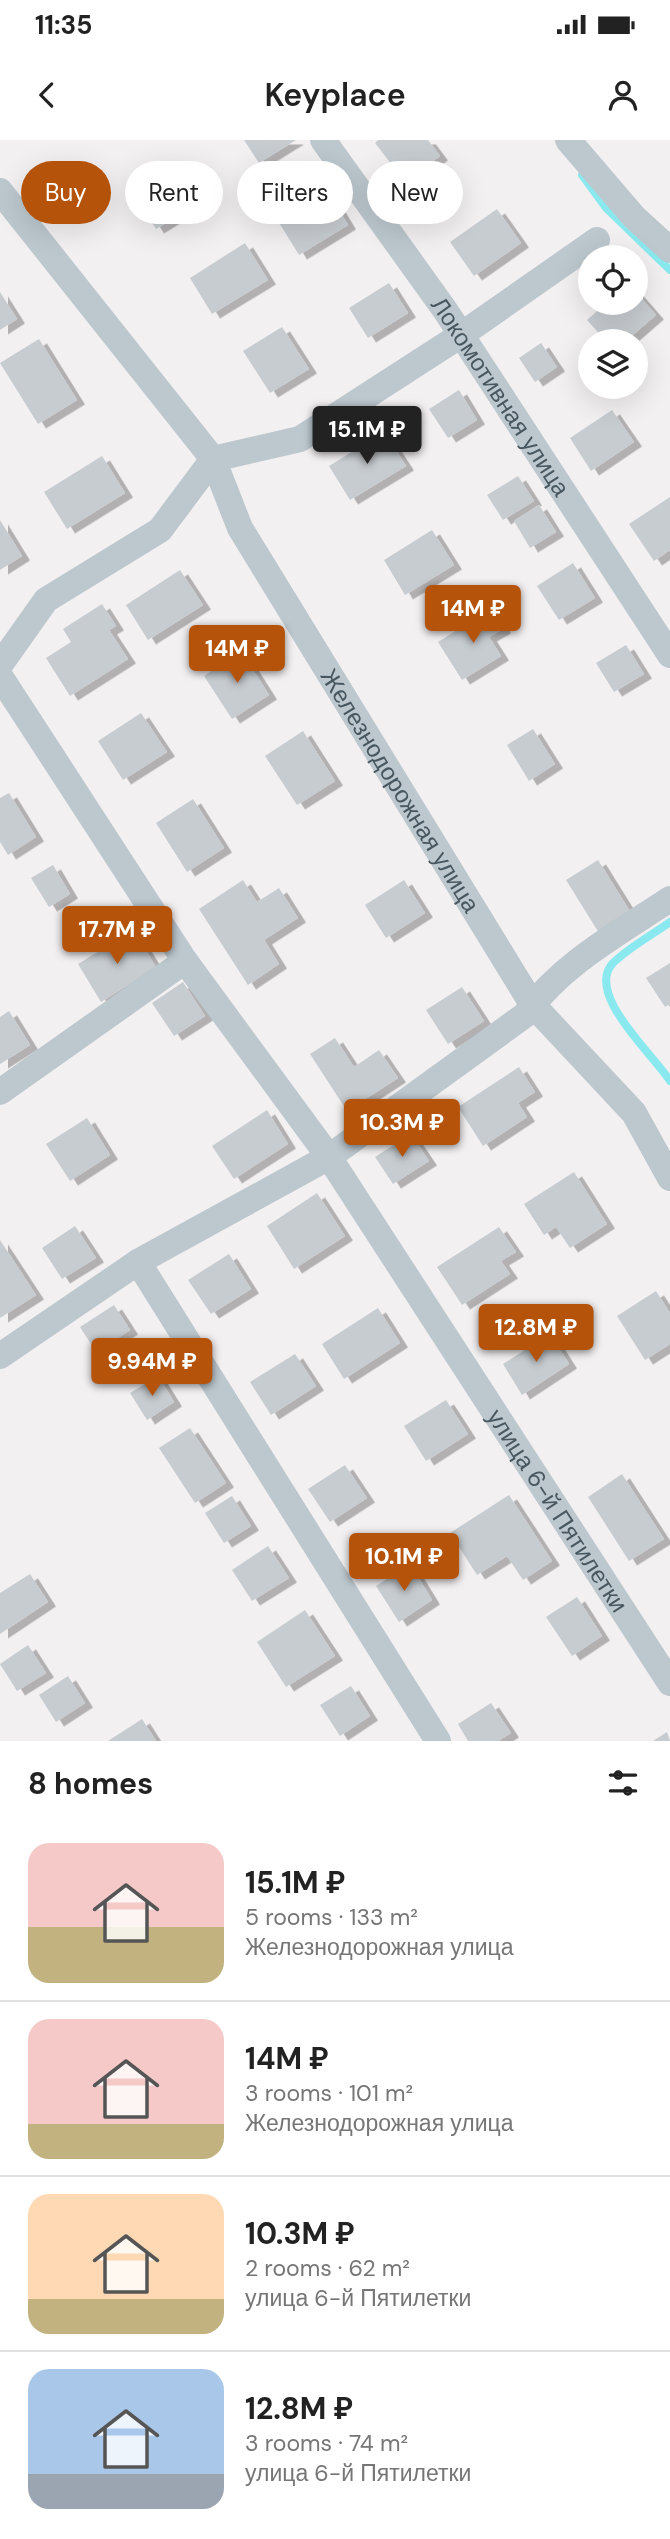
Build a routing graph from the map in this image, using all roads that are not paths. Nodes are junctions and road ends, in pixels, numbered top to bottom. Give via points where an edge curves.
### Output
1 (323, 140) edge
2 (568, 140) edge
3 (0, 191) edge
4 (597, 240) dead end
5 (670, 250) edge
6 (461, 335) junction
7 (214, 459) junction
8 (670, 655) edge
9 (0, 665) edge
10 (0, 676) edge
11 (670, 899) edge
12 (185, 961) junction
13 (532, 1004) junction
14 (0, 1093) edge
15 (329, 1157) junction
16 (670, 1178) edge
17 (138, 1262) junction
18 (0, 1356) edge
19 (670, 1683) edge
20 (438, 1741) edge

1 - 6 street, Локомотивная улица
2 - 5 street
3 - 7 street, Железнодорожная улица
4 - 6 street
6 - 7 street via 300,439
6 - 8 street, Локомотивная улица
7 - 9 street via 160,530 46,600
7 - 13 street, Железнодорожная улица via 240,528
10 - 12 street, улица 6-й Пятилетки
11 - 13 street via 588,954
12 - 14 street
12 - 15 street, улица 6-й Пятилетки
13 - 15 street via 525,1015
13 - 16 street, Железнодорожная улица via 634,1113
15 - 17 street
15 - 19 street, улица 6-й Пятилетки
17 - 18 street
17 - 20 street

